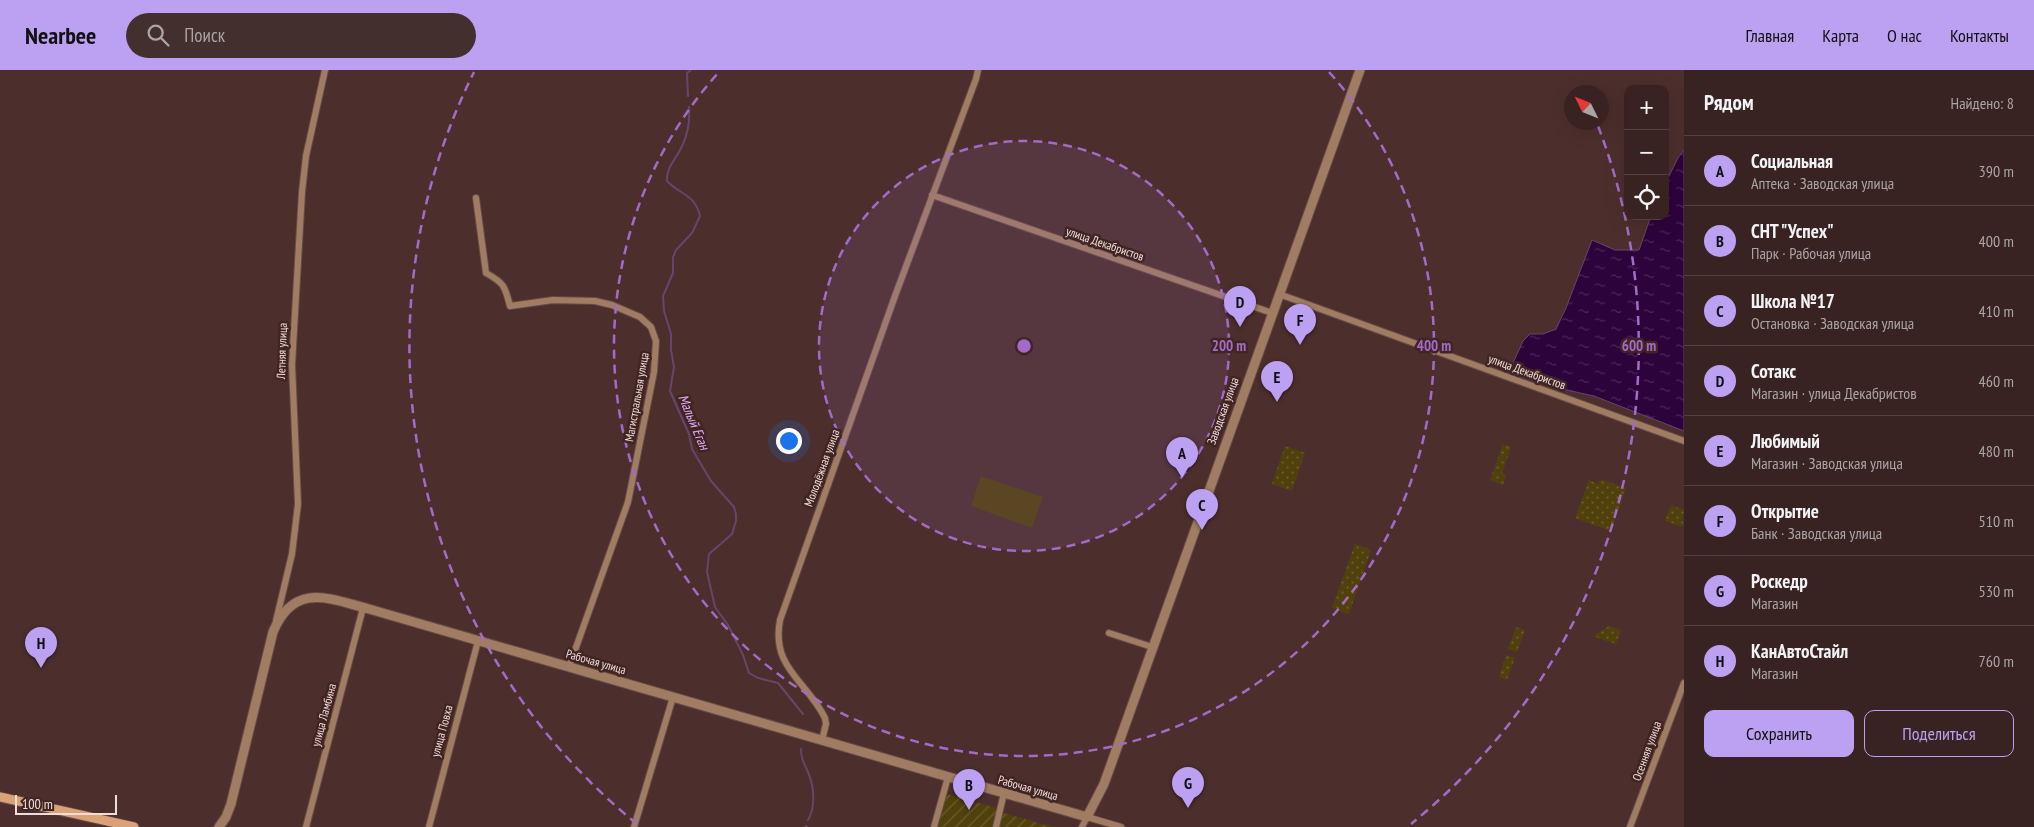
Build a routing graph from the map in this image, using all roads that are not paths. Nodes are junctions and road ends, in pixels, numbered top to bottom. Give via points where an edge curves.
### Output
1 (325, 70) edge
2 (978, 70) edge
3 (1360, 70) edge
4 (932, 195) junction
5 (476, 198) dead end
6 (1279, 294) junction
7 (1272, 313) junction
8 (1684, 441) edge
9 (363, 608) junction
10 (274, 632) junction
11 (1109, 633) dead end
12 (478, 641) junction
13 (1152, 648) junction
14 (570, 667) junction
15 (1684, 682) edge
16 (673, 697) junction
17 (822, 740) junction
18 (948, 777) junction
19 (1004, 794) junction
20 (0, 797) edge
21 (1087, 817) junction
22 (134, 827) edge
23 (219, 827) edge
24 (306, 827) edge
25 (429, 827) edge
26 (634, 827) edge
27 (934, 827) edge
28 (996, 827) edge
29 (1082, 827) edge
30 (1121, 827) edge
31 (1630, 827) edge

1 - 10 street, Летняя улица via 306,156 298,240 292,365 298,466 296,531
2 - 4 street, Молодёжная улица
3 - 6 street, Заводская улица
4 - 7 street, улица Декабристов
4 - 17 street, Молодёжная улица via 780,620 777,637 780,654 825,718
5 - 14 street, Магистральная улица via 486,274 502,283 510,306 578,299 603,303 640,318 651,327 656,341 654,372 628,502
6 - 7 street, Заводская улица
6 - 8 street, улица Декабристов
7 - 13 street, Заводская улица
9 - 10 street, Рабочая улица via 321,597 302,599 286,610
9 - 12 street, Рабочая улица
9 - 24 street, улица Ламбина
10 - 23 street, Рабочая улица via 231,804
11 - 13 street
12 - 14 street, Рабочая улица
12 - 25 street, улица Повха
13 - 21 street, Заводская улица via 1104,784
14 - 16 street, Рабочая улица
15 - 31 street, Осенняя улица
16 - 17 street, Рабочая улица
16 - 26 street
17 - 18 street, Рабочая улица
18 - 19 street, Рабочая улица
18 - 27 street
19 - 21 street, Рабочая улица
19 - 28 street
20 - 22 main road
21 - 29 street
21 - 30 street, Рабочая улица

